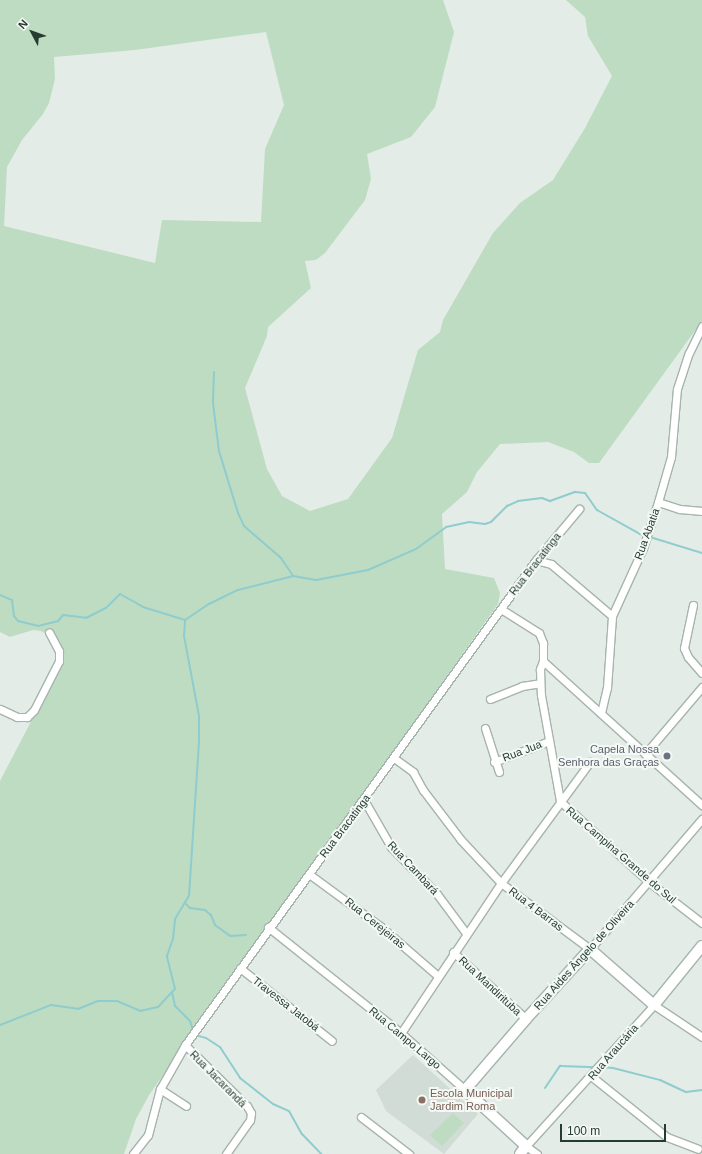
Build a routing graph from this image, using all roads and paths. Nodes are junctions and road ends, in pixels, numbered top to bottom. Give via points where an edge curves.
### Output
1 (702, 326) edge
2 (658, 502) junction
3 (579, 509) dead end
4 (702, 511) edge
5 (536, 560) junction
6 (693, 605) dead end
7 (501, 609) junction
8 (612, 616) junction
9 (49, 632) dead end
10 (543, 661) junction
11 (702, 673) edge
12 (540, 683) junction
13 (702, 687) edge
14 (490, 699) dead end
15 (0, 709) edge
16 (601, 713) junction
17 (485, 728) dead end
18 (549, 741) junction
19 (646, 754) junction
20 (394, 758) junction
21 (494, 762) junction
22 (590, 762) dead end
23 (499, 772) dead end
24 (364, 800) junction
25 (560, 801) junction
26 (702, 805) edge
27 (702, 819) edge
28 (309, 874) junction
29 (649, 882) junction
30 (501, 883) junction
31 (702, 923) edge
32 (268, 927) junction
33 (466, 933) junction
34 (702, 946) edge
35 (590, 949) junction
36 (453, 952) junction
37 (240, 968) junction
38 (438, 976) junction
39 (654, 1005) junction
40 (526, 1020) junction
41 (401, 1033) junction
42 (702, 1037) edge
43 (332, 1041) dead end
44 (185, 1045) junction
45 (591, 1076) junction
46 (160, 1089) junction
47 (465, 1090) junction
48 (186, 1106) dead end
49 (361, 1117) dead end
50 (526, 1146) junction
51 (698, 1149) dead end
52 (133, 1154) edge
53 (226, 1154) edge
54 (409, 1154) edge
55 (520, 1154) edge
56 (537, 1154) edge

1 - 2 street, Rua Abatia via 689,353 677,389 673,444
2 - 4 street via 680,509
2 - 8 street, Rua Abatia via 643,548
3 - 5 street, Rua Bracatinga
5 - 7 street, Rua Bracatinga
5 - 8 street via 551,564
6 - 11 street via 684,648 688,657
7 - 10 street, Rua Campina Grande do Sul via 539,633 543,644
7 - 20 street, Rua Bracatinga
8 - 16 street, Rua Abatia via 607,688
9 - 15 street via 59,651 59,661 34,710 27,716 17,717
10 - 12 street, Rua Campina Grande do Sul
10 - 16 street
12 - 14 street via 522,686
12 - 18 street, Rua Campina Grande do Sul
13 - 19 street
16 - 19 street
17 - 21 street
18 - 21 street, Rua Jua
18 - 25 street, Rua Campina Grande do Sul
19 - 26 street
20 - 24 street, Rua Bracatinga
20 - 30 street, Rua 4 Barras via 413,772 423,790 461,840
21 - 23 street
22 - 25 street
24 - 28 street, Rua Bracatinga
24 - 33 street, Rua Cambará via 391,847 437,894
25 - 29 street, Rua Campina Grande do Sul
25 - 30 street
27 - 29 street, Rua Aides Ângelo de Oliveira
28 - 32 street, Rua Bracatinga
28 - 38 street, Rua Cerejeiras via 380,926
29 - 31 street, Rua Campina Grande do Sul
29 - 35 street, Rua Aides Ângelo de Oliveira
30 - 33 street
30 - 35 street, Rua 4 Barras
32 - 37 street, Rua Bracatinga
32 - 41 street, Rua Campo Largo
33 - 36 street
34 - 39 street, Rua Araucária
35 - 39 street, Rua 4 Barras
35 - 40 street, Rua Aides Ângelo de Oliveira
36 - 38 street
36 - 40 street, Rua Mandirituba
37 - 43 street, Travessa Jatobá
37 - 44 street, Rua Bracatinga
38 - 41 street
39 - 42 street, Rua 4 Barras
39 - 45 street, Rua Araucária
40 - 47 street, Rua Aides Ângelo de Oliveira
41 - 47 street, Rua Campo Largo
44 - 46 street, Rua Bracatinga
44 - 53 street, Rua Jacarandá via 251,1113 250,1120
45 - 50 street, Rua Araucária
45 - 51 street via 667,1137
46 - 48 street
46 - 52 street, Rua Bracatinga via 148,1135
47 - 50 street, Rua Campo Largo
49 - 54 street
50 - 55 street, Rua Araucária
50 - 56 street, Rua Campo Largo

